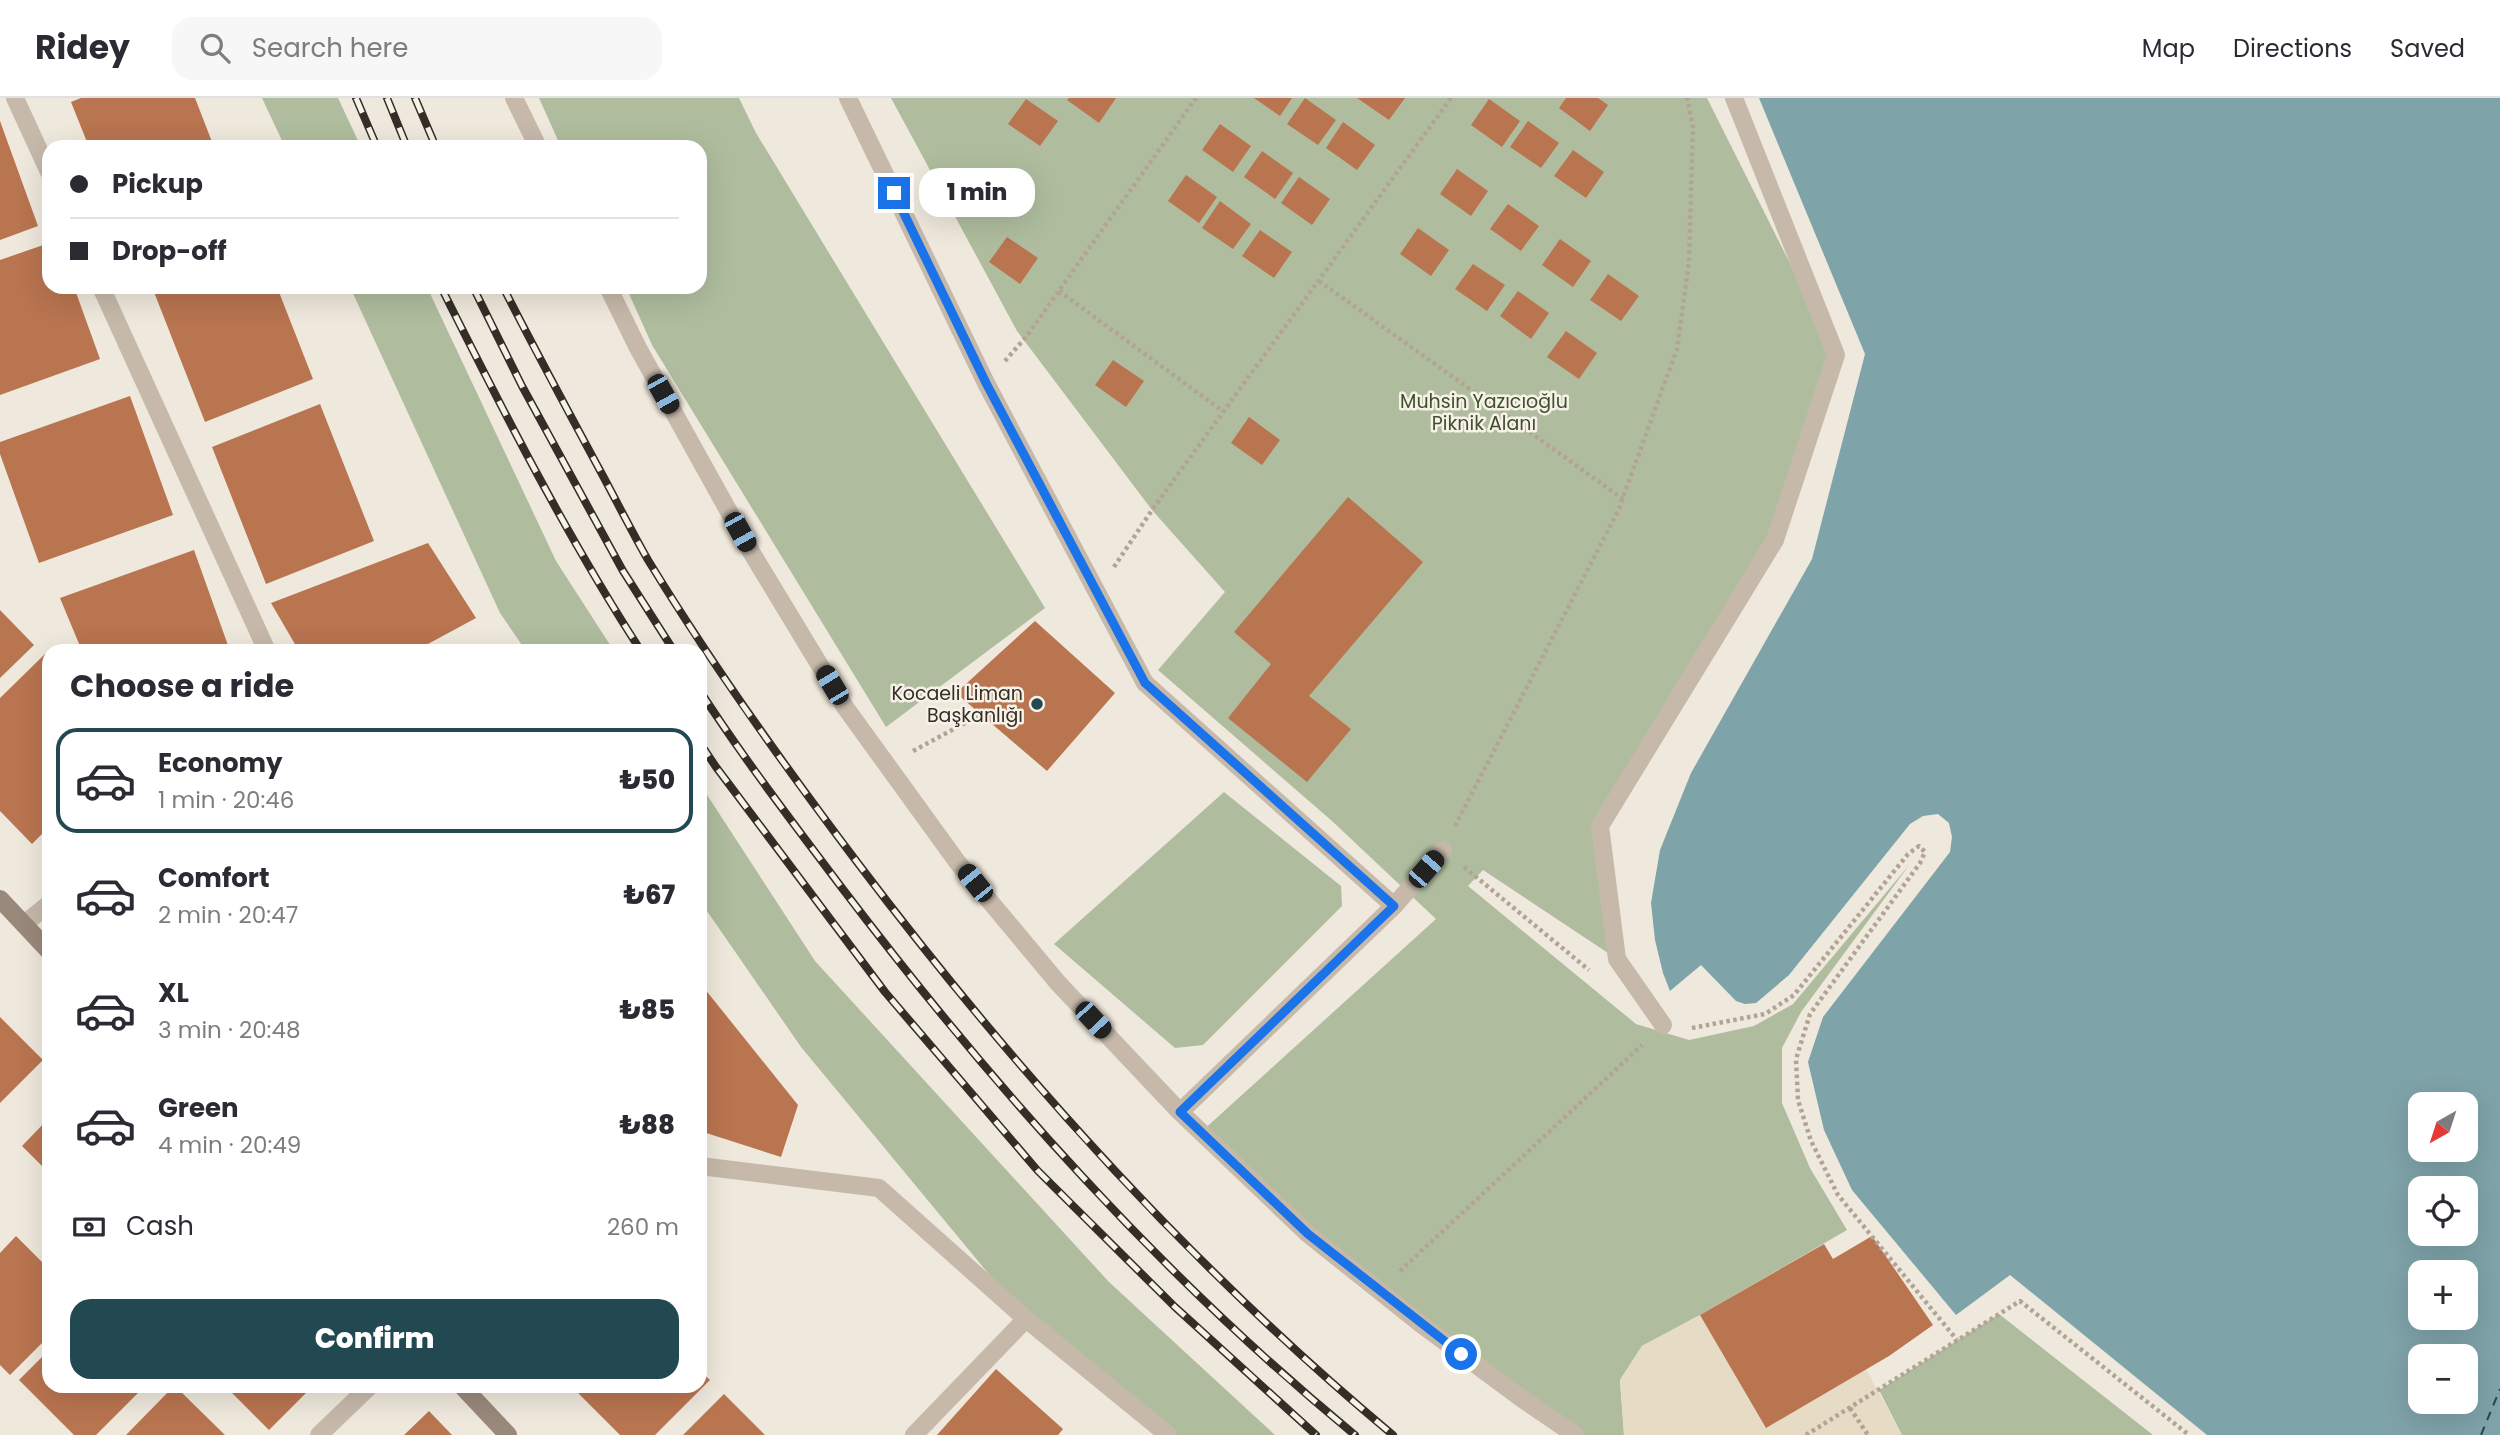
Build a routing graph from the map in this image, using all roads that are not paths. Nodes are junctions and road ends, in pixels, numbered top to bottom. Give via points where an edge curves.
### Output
1 (15, 98) edge
2 (514, 98) edge
3 (848, 98) edge
4 (1734, 98) edge
5 (535, 140) edge
6 (42, 157) edge
7 (104, 294) edge
8 (611, 294) edge
9 (264, 644) edge
10 (1443, 850) road end
11 (0, 899) edge
12 (1394, 906) junction
13 (42, 910) edge
14 (24, 924) junction
15 (42, 943) edge
16 (1662, 1025) road end
17 (1180, 1112) junction
18 (707, 1168) edge
19 (1026, 1319) junction
20 (363, 1393) edge
21 (469, 1393) edge
22 (319, 1435) edge
23 (508, 1435) edge
24 (914, 1435) edge
25 (1168, 1435) edge
26 (1575, 1435) edge

1 - 6 street
2 - 5 street
3 - 12 street via 986,383 1145,683
4 - 16 street via 1836,355 1775,540 1600,826 1617,959
7 - 9 street
8 - 17 street via 753,555 845,707 958,863 1058,983
10 - 12 street
11 - 14 main road
12 - 17 street
13 - 14 street
14 - 15 main road
17 - 26 street via 1308,1234
18 - 19 street via 879,1188
19 - 24 street
19 - 25 street
20 - 22 street
21 - 23 main road

